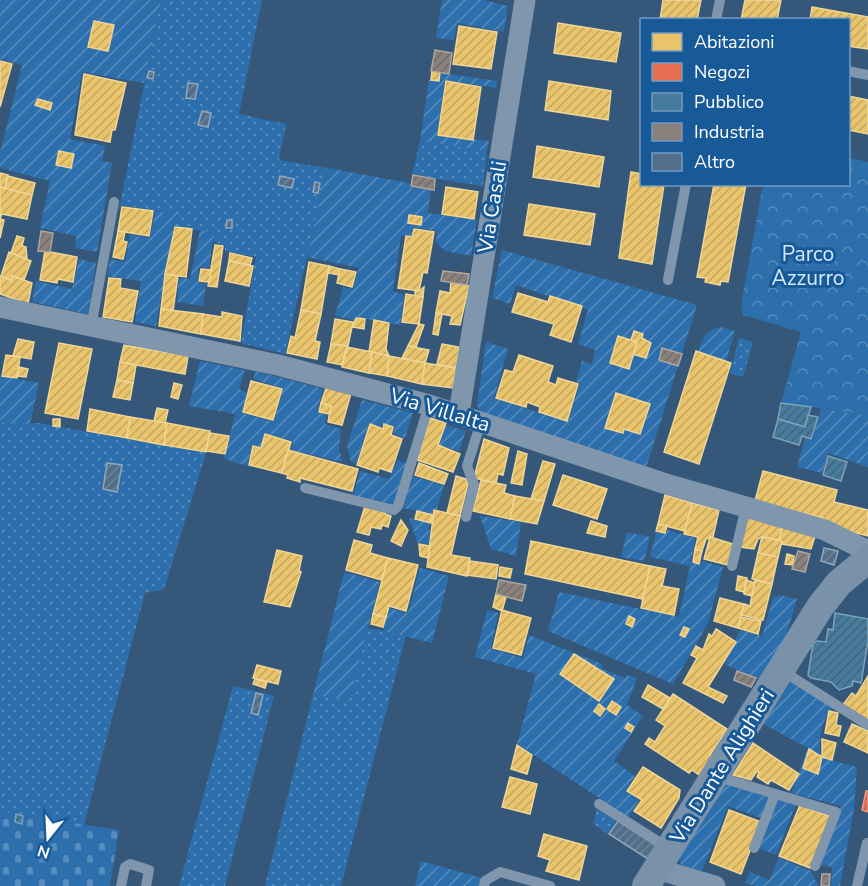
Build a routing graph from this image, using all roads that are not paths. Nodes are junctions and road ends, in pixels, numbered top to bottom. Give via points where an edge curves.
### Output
1 (525, 0) edge
2 (720, 0) edge
3 (716, 18) edge
4 (850, 71) edge
5 (868, 75) edge
6 (686, 186) edge
7 (114, 202) dead end
8 (668, 280) dead end
9 (0, 306) edge
10 (91, 327) junction
11 (429, 405) junction
12 (459, 414) junction
13 (481, 422) junction
14 (305, 488) dead end
15 (746, 507) junction
16 (466, 517) dead end
17 (868, 551) edge
18 (868, 560) edge
19 (732, 566) dead end
20 (781, 670) junction
21 (868, 724) edge
22 (715, 776) junction
23 (775, 794) junction
24 (599, 804) dead end
25 (867, 843) edge
26 (754, 848) dead end
27 (815, 866) dead end
28 (658, 868) edge
29 (121, 886) edge
30 (146, 886) edge
31 (484, 886) edge
32 (550, 886) edge
33 (715, 886) edge
34 (857, 886) edge

1 - 12 street, Via Casali
2 - 3 lane
4 - 5 lane
6 - 8 lane
7 - 10 lane
9 - 10 street, Via Villalta
10 - 11 street, Via Villalta via 278,365
11 - 12 street, Via Villalta
11 - 14 lane via 401,510
12 - 13 street, Via Villalta
13 - 15 street, Via Villalta
13 - 16 lane via 467,466 474,485
15 - 17 street, Via Villalta via 825,530
15 - 19 lane
18 - 20 street, Via Dante Alighieri via 839,583 820,607
20 - 21 lane
20 - 22 street, Via Dante Alighieri
22 - 23 lane
22 - 28 street, Via Dante Alighieri
23 - 26 lane
23 - 27 lane via 836,812
24 - 28 lane
25 - 34 lane
28 - 33 street
29 - 30 lane via 125,867 130,864 149,870
31 - 32 lane via 485,881 500,872

